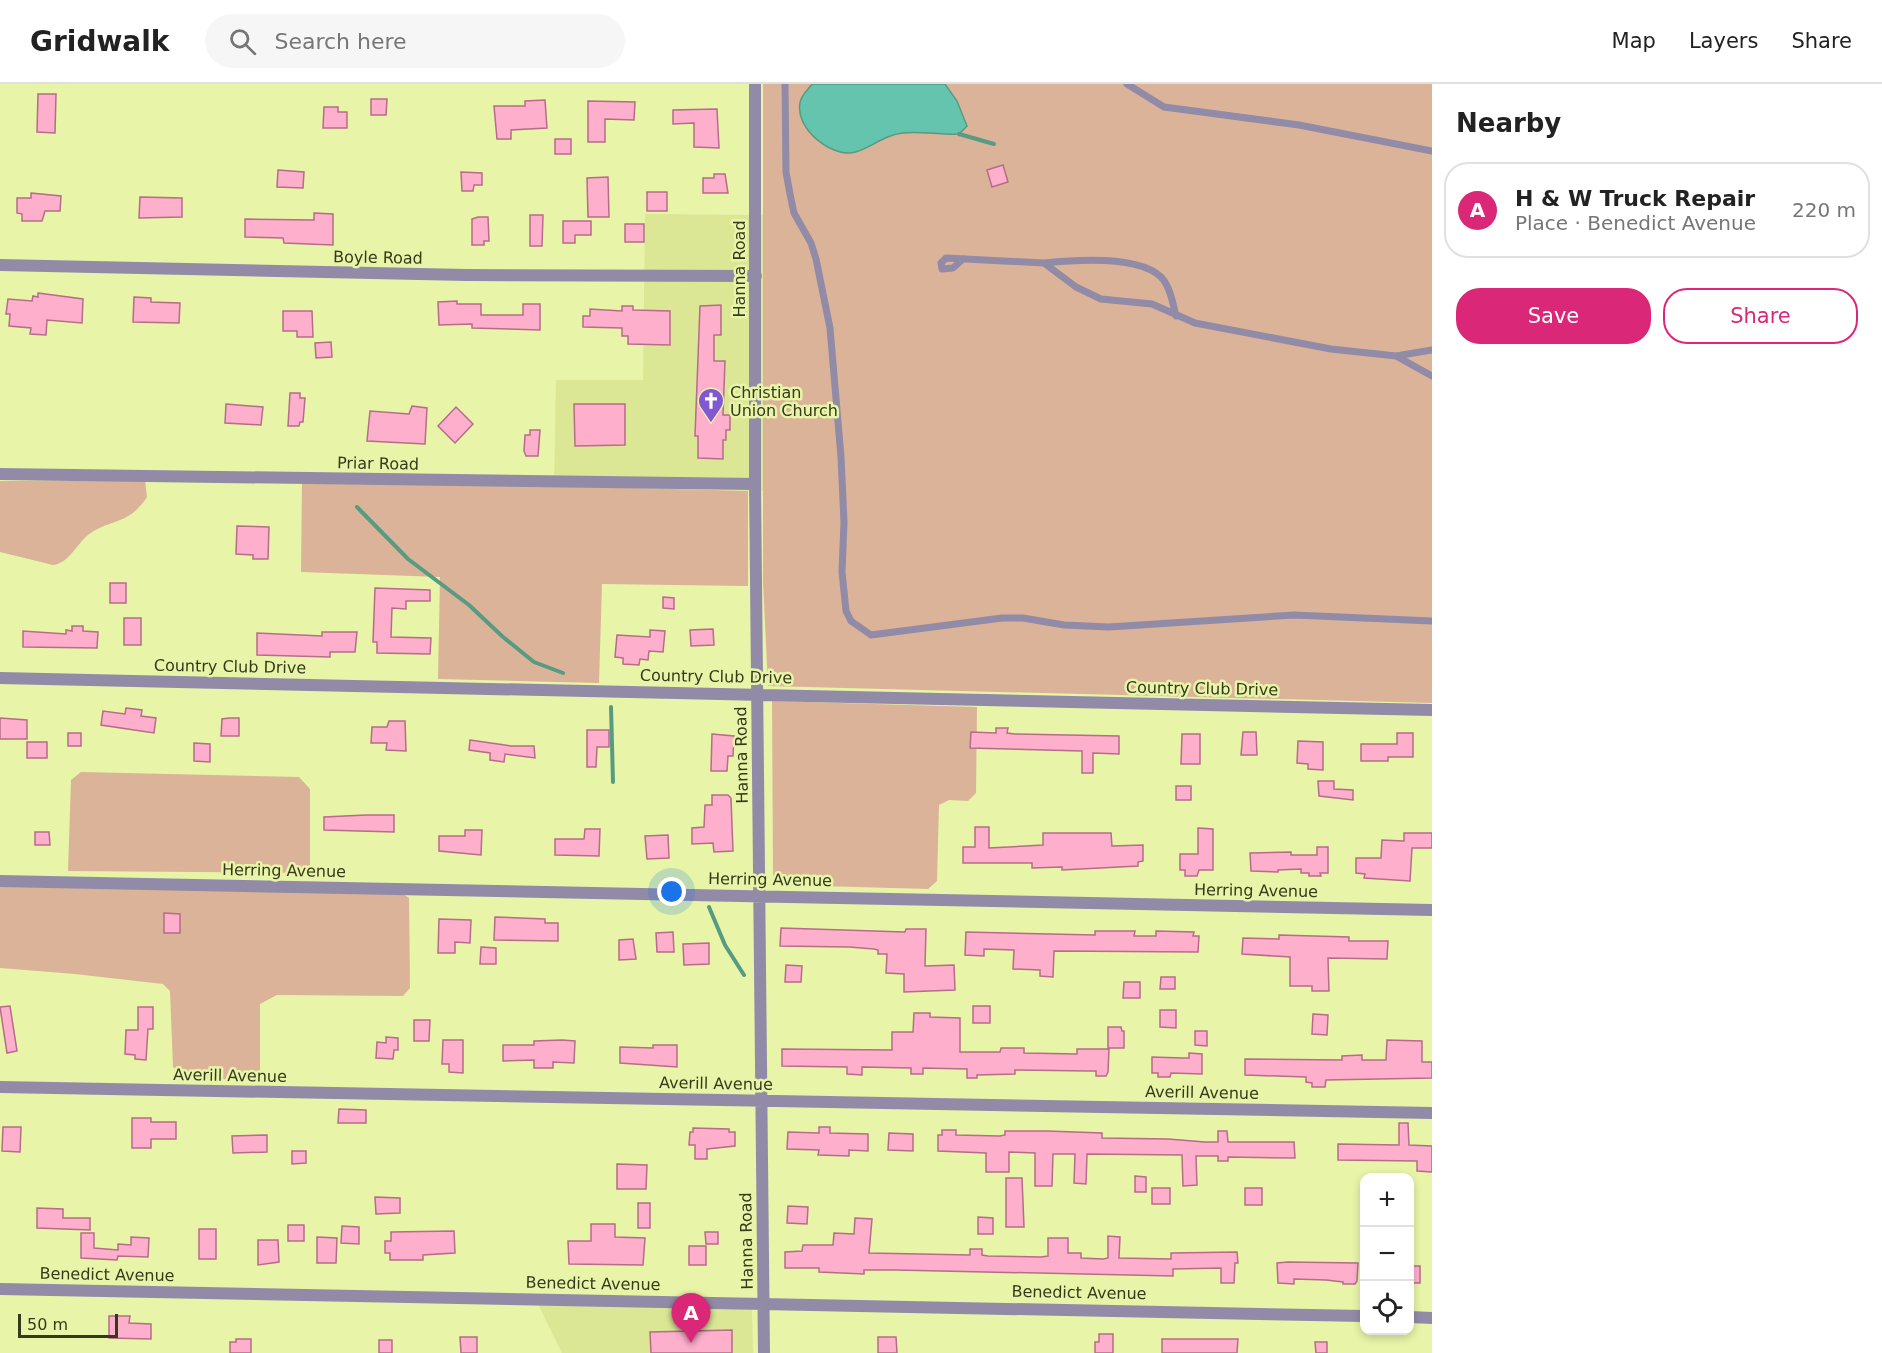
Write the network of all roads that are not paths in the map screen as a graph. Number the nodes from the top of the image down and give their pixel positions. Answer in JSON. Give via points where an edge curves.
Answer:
{"nodes":[{"id":1,"x":755,"y":84,"type":"edge"},
{"id":2,"x":785,"y":84,"type":"edge"},
{"id":3,"x":1127,"y":84,"type":"edge"},
{"id":4,"x":1432,"y":152,"type":"edge"},
{"id":5,"x":963,"y":259,"type":"dead end"},
{"id":6,"x":1044,"y":263,"type":"junction"},
{"id":7,"x":0,"y":265,"type":"edge"},
{"id":8,"x":756,"y":276,"type":"junction"},
{"id":9,"x":1176,"y":316,"type":"junction"},
{"id":10,"x":1432,"y":350,"type":"edge"},
{"id":11,"x":1396,"y":356,"type":"junction"},
{"id":12,"x":1432,"y":376,"type":"edge"},
{"id":13,"x":0,"y":474,"type":"edge"},
{"id":14,"x":755,"y":484,"type":"junction"},
{"id":15,"x":1432,"y":621,"type":"edge"},
{"id":16,"x":0,"y":678,"type":"edge"},
{"id":17,"x":757,"y":693,"type":"junction"},
{"id":18,"x":1432,"y":710,"type":"edge"},
{"id":19,"x":0,"y":881,"type":"edge"},
{"id":20,"x":759,"y":895,"type":"junction"},
{"id":21,"x":1432,"y":910,"type":"edge"},
{"id":22,"x":0,"y":1087,"type":"edge"},
{"id":23,"x":761,"y":1101,"type":"junction"},
{"id":24,"x":1432,"y":1113,"type":"edge"},
{"id":25,"x":0,"y":1289,"type":"edge"},
{"id":26,"x":763,"y":1302,"type":"junction"},
{"id":27,"x":1360,"y":1316,"type":"edge"},
{"id":28,"x":1414,"y":1317,"type":"edge"},
{"id":29,"x":1432,"y":1318,"type":"edge"},
{"id":30,"x":764,"y":1353,"type":"edge"}],
"edges":[{"from":1,"to":8,"type":"street","name":"Hanna Road"},
{"from":2,"to":15,"type":"lane","via":[[790,194],[794,213],[816,259],[830,328],[842,468],[842,572],[851,621],[871,634],[1002,618],[1109,627],[1294,615]]},
{"from":3,"to":4,"type":"lane","via":[[1164,107],[1299,125]]},
{"from":5,"to":6,"type":"lane"},
{"from":6,"to":9,"type":"lane","via":[[1101,299],[1152,304]]},
{"from":6,"to":9,"type":"lane","via":[[1088,258],[1147,269],[1162,277]]},
{"from":7,"to":8,"type":"street","name":"Boyle Road","via":[[466,275]]},
{"from":8,"to":14,"type":"street","name":"Hanna Road"},
{"from":9,"to":11,"type":"lane","via":[[1292,342]]},
{"from":10,"to":11,"type":"lane"},
{"from":11,"to":12,"type":"lane"},
{"from":13,"to":14,"type":"street","name":"Priar Road"},
{"from":14,"to":17,"type":"street","name":"Hanna Road"},
{"from":16,"to":17,"type":"street","name":"Country Club Drive"},
{"from":17,"to":18,"type":"street","name":"Country Club Drive"},
{"from":17,"to":20,"type":"street","name":"Hanna Road"},
{"from":19,"to":20,"type":"street","name":"Herring Avenue"},
{"from":20,"to":21,"type":"street","name":"Herring Avenue"},
{"from":20,"to":23,"type":"street","name":"Hanna Road"},
{"from":22,"to":23,"type":"street","name":"Averill Avenue"},
{"from":23,"to":24,"type":"street","name":"Averill Avenue"},
{"from":23,"to":26,"type":"street","name":"Hanna Road"},
{"from":25,"to":26,"type":"street","name":"Benedict Avenue"},
{"from":26,"to":27,"type":"street","name":"Benedict Avenue"},
{"from":26,"to":30,"type":"street","name":"Hanna Road"},
{"from":28,"to":29,"type":"street"}]}
